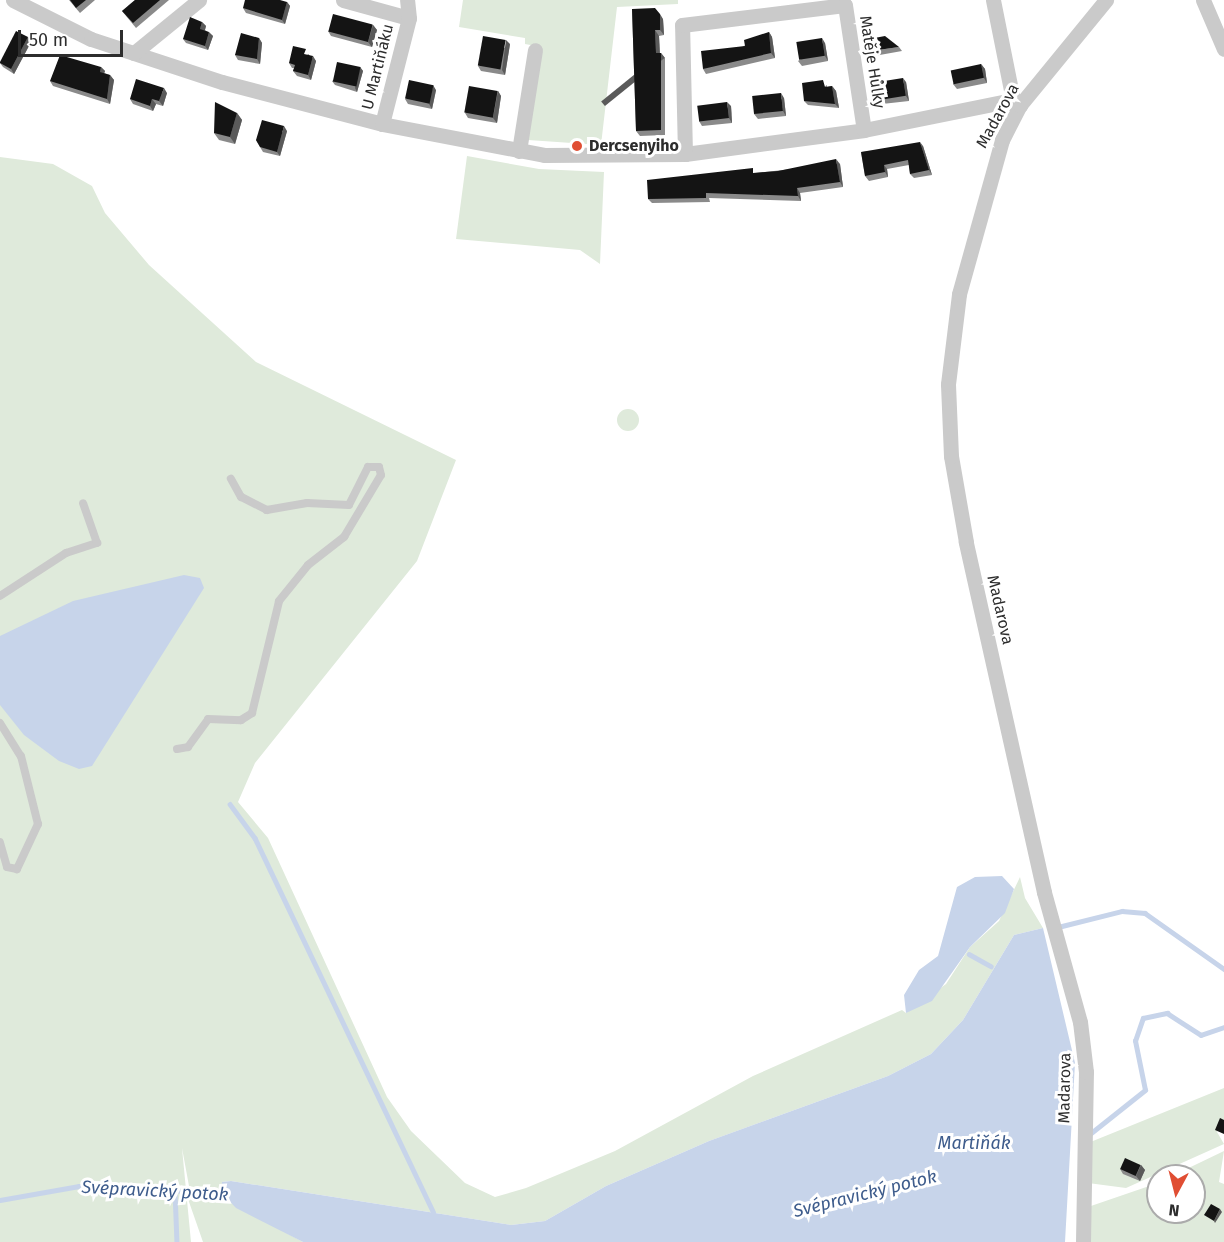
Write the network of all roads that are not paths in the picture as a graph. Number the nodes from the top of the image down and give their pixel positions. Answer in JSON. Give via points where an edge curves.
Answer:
{"nodes":[{"id":1,"x":13,"y":0,"type":"edge"},
{"id":2,"x":199,"y":0,"type":"edge"},
{"id":3,"x":343,"y":0,"type":"edge"},
{"id":4,"x":407,"y":0,"type":"edge"},
{"id":5,"x":993,"y":0,"type":"edge"},
{"id":6,"x":1106,"y":0,"type":"edge"},
{"id":7,"x":1203,"y":0,"type":"edge"},
{"id":8,"x":35,"y":5,"type":"edge"},
{"id":9,"x":409,"y":18,"type":"junction"},
{"id":10,"x":1224,"y":49,"type":"edge"},
{"id":11,"x":535,"y":50,"type":"dead end"},
{"id":12,"x":134,"y":53,"type":"junction"},
{"id":13,"x":1017,"y":103,"type":"junction"},
{"id":14,"x":382,"y":124,"type":"junction"},
{"id":15,"x":864,"y":130,"type":"junction"},
{"id":16,"x":519,"y":152,"type":"junction"},
{"id":17,"x":685,"y":154,"type":"junction"},
{"id":18,"x":231,"y":479,"type":"dead end"},
{"id":19,"x":83,"y":503,"type":"dead end"},
{"id":20,"x":0,"y":596,"type":"edge"},
{"id":21,"x":0,"y":723,"type":"edge"},
{"id":22,"x":177,"y":749,"type":"dead end"},
{"id":23,"x":0,"y":842,"type":"edge"},
{"id":24,"x":1083,"y":1242,"type":"edge"}],
"edges":[{"from":1,"to":8,"type":"street"},
{"from":2,"to":12,"type":"street"},
{"from":3,"to":9,"type":"street","name":"U Martiňáku"},
{"from":4,"to":9,"type":"street","name":"U Martiňáku"},
{"from":5,"to":13,"type":"street"},
{"from":6,"to":13,"type":"street","name":"Madarova"},
{"from":7,"to":10,"type":"street"},
{"from":8,"to":12,"type":"street"},
{"from":9,"to":14,"type":"street","name":"U Martiňáku"},
{"from":11,"to":16,"type":"street"},
{"from":12,"to":14,"type":"street"},
{"from":13,"to":15,"type":"street"},
{"from":13,"to":24,"type":"street","name":"Madarova","via":[[987,176],[961,285],[948,359],[948,424],[966,542],[1084,1048]]},
{"from":14,"to":16,"type":"street"},
{"from":15,"to":17,"type":"street"},
{"from":15,"to":17,"type":"street","name":"Matěje Hůlky","via":[[845,5],[682,25]]},
{"from":16,"to":17,"type":"street","via":[[587,158]]},
{"from":18,"to":22,"type":"lane","via":[[241,497],[267,510],[307,503],[349,505],[368,467],[379,467],[381,475],[344,537],[308,565],[279,601],[252,713],[241,720],[208,719],[188,747]]},
{"from":19,"to":20,"type":"lane","via":[[97,543],[66,553]]},
{"from":21,"to":23,"type":"lane","via":[[21,756],[38,824],[18,869],[7,867]]}]}
